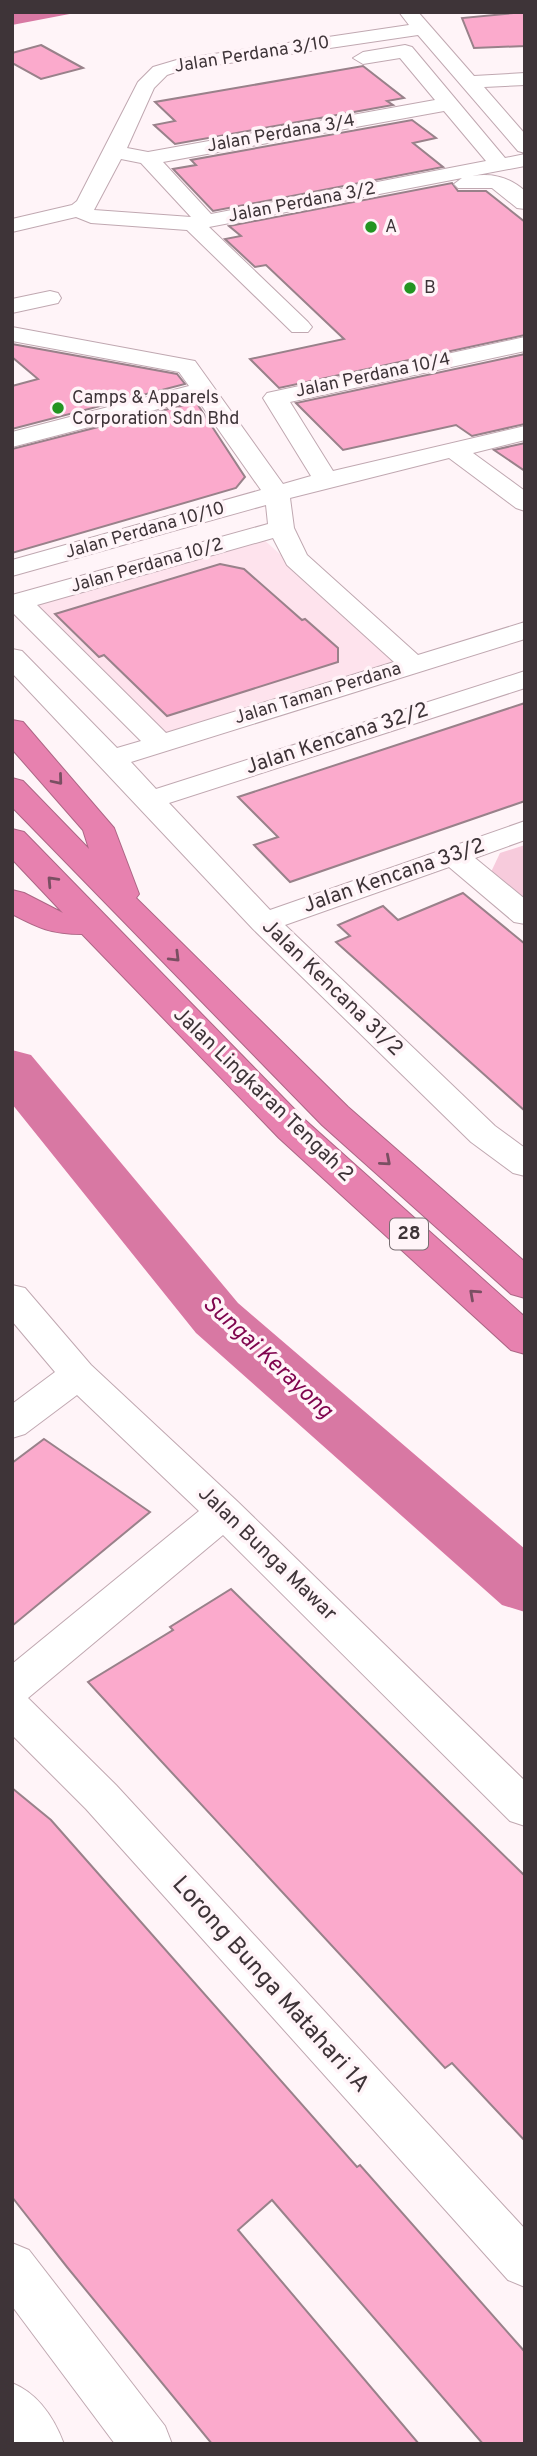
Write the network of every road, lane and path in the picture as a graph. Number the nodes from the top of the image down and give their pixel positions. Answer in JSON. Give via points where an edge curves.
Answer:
{"nodes":[{"id":1,"x":408,"y":12,"type":"edge"},
{"id":2,"x":422,"y":29,"type":"junction"},
{"id":3,"x":339,"y":62,"type":"dead end"},
{"id":4,"x":525,"y":79,"type":"edge"},
{"id":5,"x":467,"y":82,"type":"junction"},
{"id":6,"x":123,"y":85,"type":"dead end"},
{"id":7,"x":145,"y":86,"type":"junction"},
{"id":8,"x":448,"y":104,"type":"junction"},
{"id":9,"x":525,"y":147,"type":"edge"},
{"id":10,"x":115,"y":152,"type":"junction"},
{"id":11,"x":148,"y":158,"type":"junction"},
{"id":12,"x":525,"y":160,"type":"edge"},
{"id":13,"x":500,"y":165,"type":"junction"},
{"id":14,"x":525,"y":203,"type":"edge"},
{"id":15,"x":79,"y":210,"type":"junction"},
{"id":16,"x":12,"y":226,"type":"edge"},
{"id":17,"x":201,"y":227,"type":"junction"},
{"id":18,"x":50,"y":298,"type":"dead end"},
{"id":19,"x":12,"y":306,"type":"edge"},
{"id":20,"x":300,"y":327,"type":"dead end"},
{"id":21,"x":12,"y":334,"type":"edge"},
{"id":22,"x":525,"y":344,"type":"edge"},
{"id":23,"x":203,"y":390,"type":"junction"},
{"id":24,"x":525,"y":433,"type":"edge"},
{"id":25,"x":12,"y":440,"type":"edge"},
{"id":26,"x":453,"y":450,"type":"junction"},
{"id":27,"x":326,"y":480,"type":"junction"},
{"id":28,"x":277,"y":494,"type":"junction"},
{"id":29,"x":525,"y":503,"type":"edge"},
{"id":30,"x":281,"y":528,"type":"junction"},
{"id":31,"x":12,"y":568,"type":"edge"},
{"id":32,"x":15,"y":603,"type":"edge"},
{"id":33,"x":525,"y":630,"type":"edge"},
{"id":34,"x":12,"y":657,"type":"edge"},
{"id":35,"x":413,"y":665,"type":"junction"},
{"id":36,"x":525,"y":679,"type":"edge"},
{"id":37,"x":12,"y":729,"type":"edge"},
{"id":38,"x":160,"y":743,"type":"junction"},
{"id":39,"x":113,"y":759,"type":"junction"},
{"id":40,"x":12,"y":788,"type":"edge"},
{"id":41,"x":150,"y":800,"type":"junction"},
{"id":42,"x":525,"y":830,"type":"edge"},
{"id":43,"x":12,"y":839,"type":"edge"},
{"id":44,"x":453,"y":855,"type":"junction"},
{"id":45,"x":12,"y":900,"type":"edge"},
{"id":46,"x":127,"y":908,"type":"junction"},
{"id":47,"x":525,"y":915,"type":"edge"},
{"id":48,"x":264,"y":922,"type":"junction"},
{"id":49,"x":91,"y":923,"type":"junction"},
{"id":50,"x":525,"y":1165,"type":"edge"},
{"id":51,"x":525,"y":1284,"type":"edge"},
{"id":52,"x":12,"y":1297,"type":"edge"},
{"id":53,"x":525,"y":1340,"type":"edge"},
{"id":54,"x":78,"y":1374,"type":"junction"},
{"id":55,"x":12,"y":1424,"type":"edge"},
{"id":56,"x":224,"y":1512,"type":"junction"},
{"id":57,"x":12,"y":1688,"type":"edge"},
{"id":58,"x":12,"y":1708,"type":"edge"},
{"id":59,"x":525,"y":1808,"type":"edge"},
{"id":60,"x":525,"y":2264,"type":"edge"},
{"id":61,"x":12,"y":2266,"type":"edge"},
{"id":62,"x":12,"y":2408,"type":"edge"},
{"id":63,"x":38,"y":2444,"type":"edge"},
{"id":64,"x":147,"y":2444,"type":"edge"}],
"edges":[{"from":1,"to":2,"type":"street"},
{"from":2,"to":5,"type":"street"},
{"from":2,"to":7,"type":"street","name":"Jalan Perdana 3/10","via":[[180,65],[160,71]]},
{"from":3,"to":8,"type":"street","via":[[405,51]]},
{"from":4,"to":5,"type":"street"},
{"from":5,"to":9,"type":"street"},
{"from":6,"to":7,"type":"street"},
{"from":7,"to":10,"type":"street"},
{"from":8,"to":11,"type":"street","name":"Jalan Perdana 3/4"},
{"from":8,"to":13,"type":"street"},
{"from":10,"to":11,"type":"street","name":"Jalan Perdana 3/4"},
{"from":10,"to":15,"type":"street","via":[[91,199]]},
{"from":11,"to":17,"type":"street"},
{"from":12,"to":13,"type":"street","name":"Jalan Perdana 3/2"},
{"from":13,"to":17,"type":"street","name":"Jalan Perdana 3/2"},
{"from":14,"to":17,"type":"street","via":[[505,183],[486,180]]},
{"from":15,"to":16,"type":"street"},
{"from":15,"to":17,"type":"street","name":"Jalan Perdana 3/2","via":[[91,217]]},
{"from":17,"to":20,"type":"street"},
{"from":18,"to":19,"type":"street"},
{"from":21,"to":23,"type":"street","via":[[187,366]]},
{"from":22,"to":27,"type":"street","name":"Jalan Perdana 10/4","via":[[275,398]]},
{"from":23,"to":25,"type":"street"},
{"from":23,"to":28,"type":"street"},
{"from":24,"to":26,"type":"street"},
{"from":26,"to":27,"type":"street"},
{"from":26,"to":29,"type":"street"},
{"from":27,"to":28,"type":"street"},
{"from":28,"to":30,"type":"street"},
{"from":28,"to":31,"type":"street","name":"Jalan Perdana 10/10"},
{"from":30,"to":32,"type":"street","name":"Jalan Perdana 10/2"},
{"from":30,"to":35,"type":"street","via":[[296,559]]},
{"from":32,"to":38,"type":"street"},
{"from":33,"to":35,"type":"street","name":"Jalan Taman Perdana"},
{"from":34,"to":39,"type":"street"},
{"from":35,"to":38,"type":"street","name":"Jalan Taman Perdana"},
{"from":36,"to":41,"type":"street","name":"Jalan Kencana 32/2"},
{"from":37,"to":46,"type":"highway","one_way":true,"via":[[98,828]]},
{"from":38,"to":39,"type":"street","name":"Jalan Taman Perdana"},
{"from":39,"to":41,"type":"street"},
{"from":40,"to":46,"type":"highway","name":"Jalan Lingkaran Tengah 2","number":"28"},
{"from":41,"to":48,"type":"street","name":"Jalan Kencana 31/2"},
{"from":42,"to":44,"type":"street","name":"Jalan Kencana 33/2"},
{"from":49,"to":43,"type":"highway","name":"Jalan Lingkaran Tengah 2","number":"28","one_way":true},
{"from":44,"to":47,"type":"street"},
{"from":44,"to":48,"type":"street","name":"Jalan Kencana 33/2"},
{"from":45,"to":49,"type":"highway","via":[[58,924]]},
{"from":46,"to":51,"type":"highway","name":"Jalan Lingkaran Tengah 2","number":"28","one_way":true,"via":[[335,1116]]},
{"from":48,"to":50,"type":"street","name":"Jalan Kencana 31/2","via":[[483,1134]]},
{"from":53,"to":49,"type":"highway","name":"Jalan Lingkaran Tengah 2","number":"28","one_way":true,"via":[[292,1129]]},
{"from":52,"to":54,"type":"street","name":"Jalan Bunga Mawar"},
{"from":54,"to":55,"type":"street"},
{"from":54,"to":56,"type":"street","name":"Jalan Bunga Mawar"},
{"from":56,"to":57,"type":"street"},
{"from":56,"to":59,"type":"street","name":"Jalan Bunga Mawar"},
{"from":58,"to":60,"type":"street","name":"Lorong Bunga Matahari 1A","via":[[101,1797]]},
{"from":61,"to":64,"type":"street"},
{"from":62,"to":63,"type":"street"}]}
